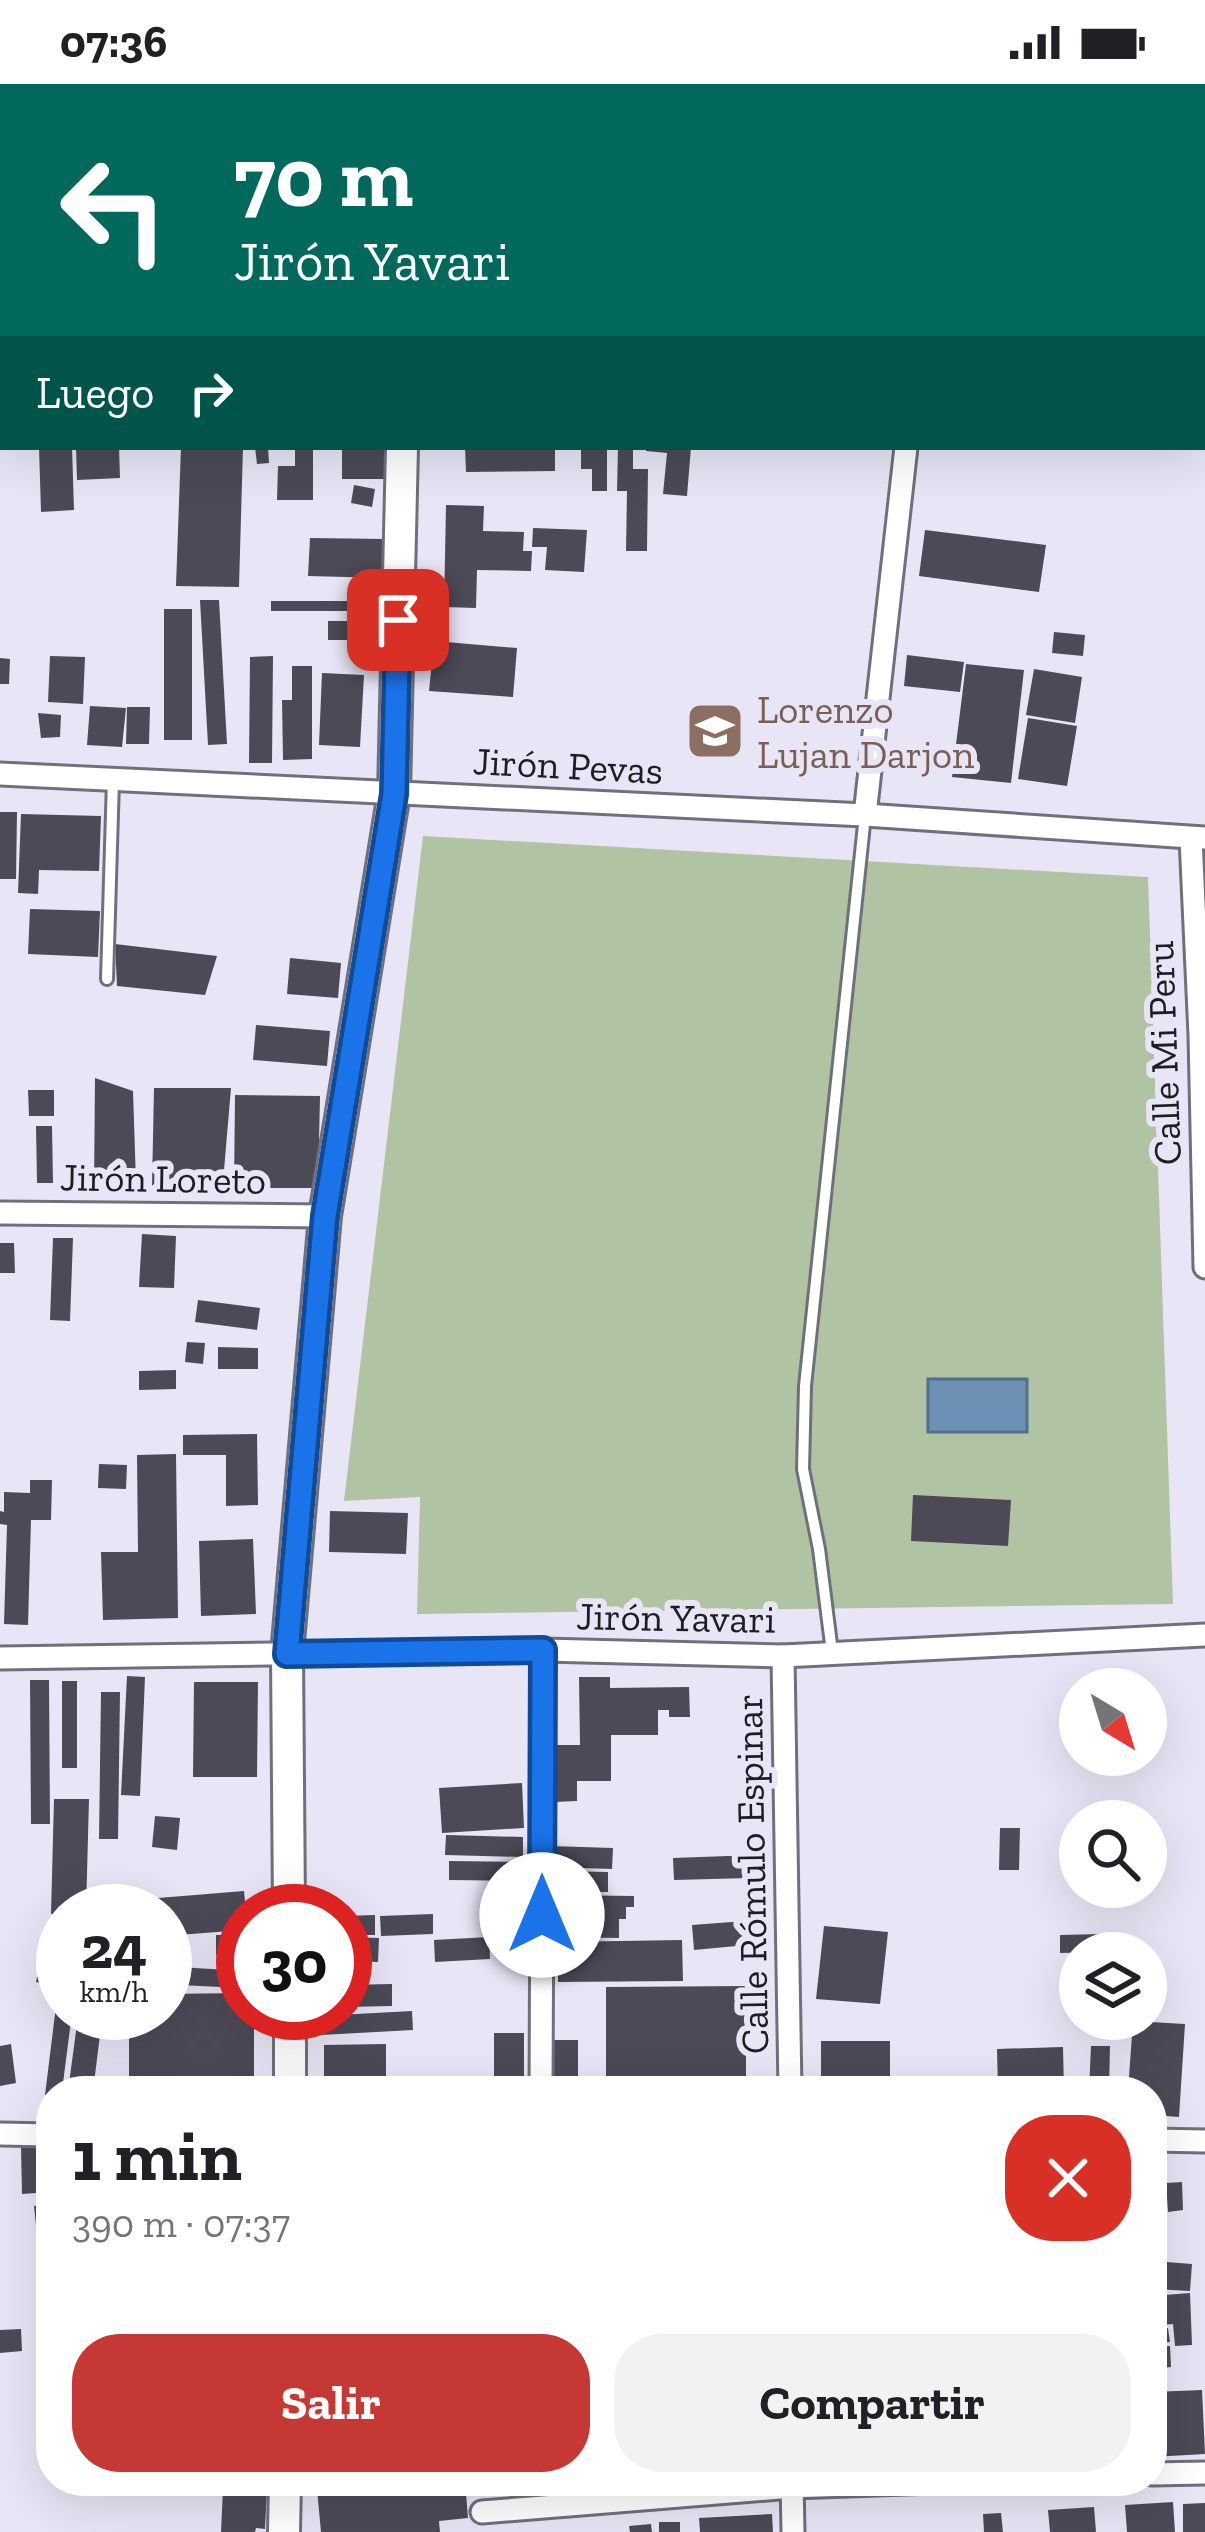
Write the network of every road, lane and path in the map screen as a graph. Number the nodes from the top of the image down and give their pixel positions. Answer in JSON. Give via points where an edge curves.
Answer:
{"nodes":[{"id":1,"x":402,"y":450,"type":"edge"},
{"id":2,"x":906,"y":450,"type":"edge"},
{"id":3,"x":0,"y":774,"type":"edge"},
{"id":4,"x":113,"y":780,"type":"junction"},
{"id":5,"x":394,"y":794,"type":"junction"},
{"id":6,"x":865,"y":815,"type":"junction"},
{"id":7,"x":1198,"y":838,"type":"edge"},
{"id":8,"x":107,"y":980,"type":"dead end"},
{"id":9,"x":1202,"y":1035,"type":"edge"},
{"id":10,"x":0,"y":1213,"type":"edge"},
{"id":11,"x":325,"y":1216,"type":"junction"},
{"id":12,"x":1205,"y":1267,"type":"edge"},
{"id":13,"x":1205,"y":1635,"type":"edge"},
{"id":14,"x":543,"y":1650,"type":"junction"},
{"id":15,"x":832,"y":1652,"type":"junction"},
{"id":16,"x":287,"y":1654,"type":"junction"},
{"id":17,"x":783,"y":1656,"type":"junction"},
{"id":18,"x":0,"y":1658,"type":"edge"},
{"id":19,"x":289,"y":1884,"type":"edge"},
{"id":20,"x":290,"y":2040,"type":"edge"},
{"id":21,"x":290,"y":2076,"type":"edge"},
{"id":22,"x":541,"y":2076,"type":"edge"},
{"id":23,"x":790,"y":2076,"type":"edge"},
{"id":24,"x":0,"y":2134,"type":"edge"},
{"id":25,"x":36,"y":2135,"type":"edge"},
{"id":26,"x":1167,"y":2140,"type":"edge"},
{"id":27,"x":1205,"y":2141,"type":"edge"},
{"id":28,"x":1205,"y":2473,"type":"edge"},
{"id":29,"x":1167,"y":2474,"type":"edge"},
{"id":30,"x":285,"y":2496,"type":"edge"},
{"id":31,"x":659,"y":2496,"type":"edge"},
{"id":32,"x":792,"y":2496,"type":"edge"},
{"id":33,"x":482,"y":2512,"type":"dead end"},
{"id":34,"x":284,"y":2532,"type":"edge"},
{"id":35,"x":794,"y":2532,"type":"edge"}],
"edges":[{"from":1,"to":5,"type":"street"},
{"from":2,"to":6,"type":"street"},
{"from":3,"to":4,"type":"street","name":"Jirón Pevas"},
{"from":4,"to":5,"type":"street","name":"Jirón Pevas"},
{"from":4,"to":8,"type":"lane"},
{"from":5,"to":6,"type":"street","name":"Jirón Pevas"},
{"from":5,"to":11,"type":"street"},
{"from":6,"to":7,"type":"street","name":"Jirón Pevas"},
{"from":6,"to":15,"type":"lane","via":[[805,1386],[803,1469]]},
{"from":7,"to":9,"type":"street","name":"Calle Mi Peru"},
{"from":9,"to":12,"type":"street","name":"Calle Mi Peru"},
{"from":10,"to":11,"type":"street","name":"Jirón Loreto"},
{"from":11,"to":16,"type":"street"},
{"from":13,"to":15,"type":"street","name":"Jirón Yavari"},
{"from":14,"to":16,"type":"street","name":"Jirón Yavari"},
{"from":14,"to":17,"type":"street","name":"Jirón Yavari"},
{"from":14,"to":22,"type":"street"},
{"from":15,"to":17,"type":"street","name":"Jirón Yavari"},
{"from":16,"to":18,"type":"street","name":"Jirón Yavari"},
{"from":16,"to":19,"type":"street"},
{"from":17,"to":23,"type":"street","name":"Calle Rómulo Espinar"},
{"from":20,"to":21,"type":"street"},
{"from":24,"to":25,"type":"street"},
{"from":26,"to":27,"type":"street"},
{"from":28,"to":29,"type":"street"},
{"from":30,"to":34,"type":"street"},
{"from":31,"to":33,"type":"street"},
{"from":32,"to":35,"type":"street"}]}
